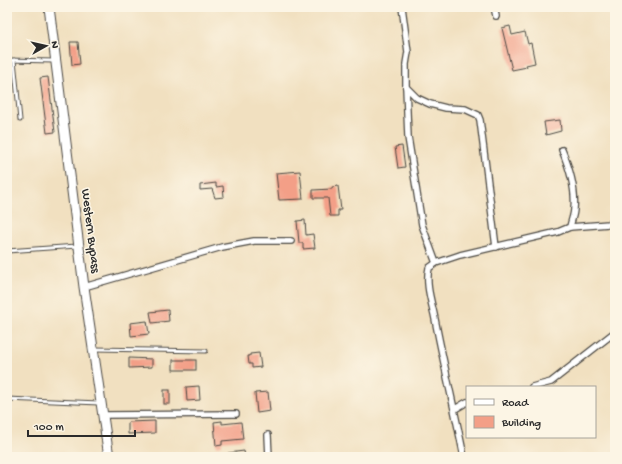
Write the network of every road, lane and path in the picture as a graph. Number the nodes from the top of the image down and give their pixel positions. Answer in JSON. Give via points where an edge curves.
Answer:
{"nodes":[{"id":1,"x":49,"y":7,"type":"edge"},
{"id":2,"x":402,"y":7,"type":"edge"},
{"id":3,"x":494,"y":7,"type":"edge"},
{"id":4,"x":496,"y":16,"type":"dead end"},
{"id":5,"x":7,"y":60,"type":"edge"},
{"id":6,"x":14,"y":60,"type":"junction"},
{"id":7,"x":56,"y":61,"type":"junction"},
{"id":8,"x":406,"y":87,"type":"junction"},
{"id":9,"x":20,"y":120,"type":"dead end"},
{"id":10,"x":562,"y":150,"type":"dead end"},
{"id":11,"x":615,"y":221,"type":"edge"},
{"id":12,"x":570,"y":227,"type":"junction"},
{"id":13,"x":291,"y":241,"type":"dead end"},
{"id":14,"x":79,"y":246,"type":"junction"},
{"id":15,"x":496,"y":247,"type":"junction"},
{"id":16,"x":7,"y":251,"type":"edge"},
{"id":17,"x":436,"y":263,"type":"junction"},
{"id":18,"x":84,"y":287,"type":"junction"},
{"id":19,"x":615,"y":332,"type":"edge"},
{"id":20,"x":93,"y":349,"type":"junction"},
{"id":21,"x":206,"y":351,"type":"dead end"},
{"id":22,"x":536,"y":386,"type":"edge"},
{"id":23,"x":7,"y":399,"type":"edge"},
{"id":24,"x":466,"y":402,"type":"edge"},
{"id":25,"x":101,"y":403,"type":"junction"},
{"id":26,"x":455,"y":410,"type":"junction"},
{"id":27,"x":236,"y":414,"type":"dead end"},
{"id":28,"x":103,"y":415,"type":"junction"},
{"id":29,"x":268,"y":435,"type":"dead end"},
{"id":30,"x":109,"y":457,"type":"edge"},
{"id":31,"x":269,"y":457,"type":"edge"},
{"id":32,"x":464,"y":457,"type":"edge"}],
"edges":[{"from":1,"to":7,"type":"main road","name":"Western Bypass"},
{"from":2,"to":8,"type":"street","via":[[408,52]]},
{"from":3,"to":4,"type":"street"},
{"from":5,"to":6,"type":"lane"},
{"from":6,"to":7,"type":"lane"},
{"from":6,"to":9,"type":"lane"},
{"from":7,"to":14,"type":"main road","name":"Western Bypass"},
{"from":8,"to":15,"type":"street","via":[[417,98],[430,104],[465,109],[478,115]]},
{"from":8,"to":17,"type":"street","via":[[408,136],[422,225]]},
{"from":10,"to":12,"type":"street","via":[[569,165],[574,200]]},
{"from":11,"to":12,"type":"street","via":[[609,224]]},
{"from":12,"to":15,"type":"street"},
{"from":13,"to":18,"type":"street","via":[[254,241],[222,247]]},
{"from":14,"to":16,"type":"lane"},
{"from":14,"to":18,"type":"main road","name":"Western Bypass"},
{"from":15,"to":17,"type":"street"},
{"from":17,"to":26,"type":"street","via":[[429,268],[428,283]]},
{"from":18,"to":20,"type":"main road","name":"Western Bypass"},
{"from":19,"to":22,"type":"street","via":[[551,382]]},
{"from":20,"to":21,"type":"lane"},
{"from":20,"to":25,"type":"main road","name":"Western Bypass"},
{"from":23,"to":25,"type":"lane"},
{"from":24,"to":26,"type":"street"},
{"from":25,"to":28,"type":"main road","name":"Western Bypass"},
{"from":26,"to":32,"type":"street"},
{"from":27,"to":28,"type":"street"},
{"from":28,"to":30,"type":"main road","name":"Western Bypass"},
{"from":29,"to":31,"type":"street"}]}
